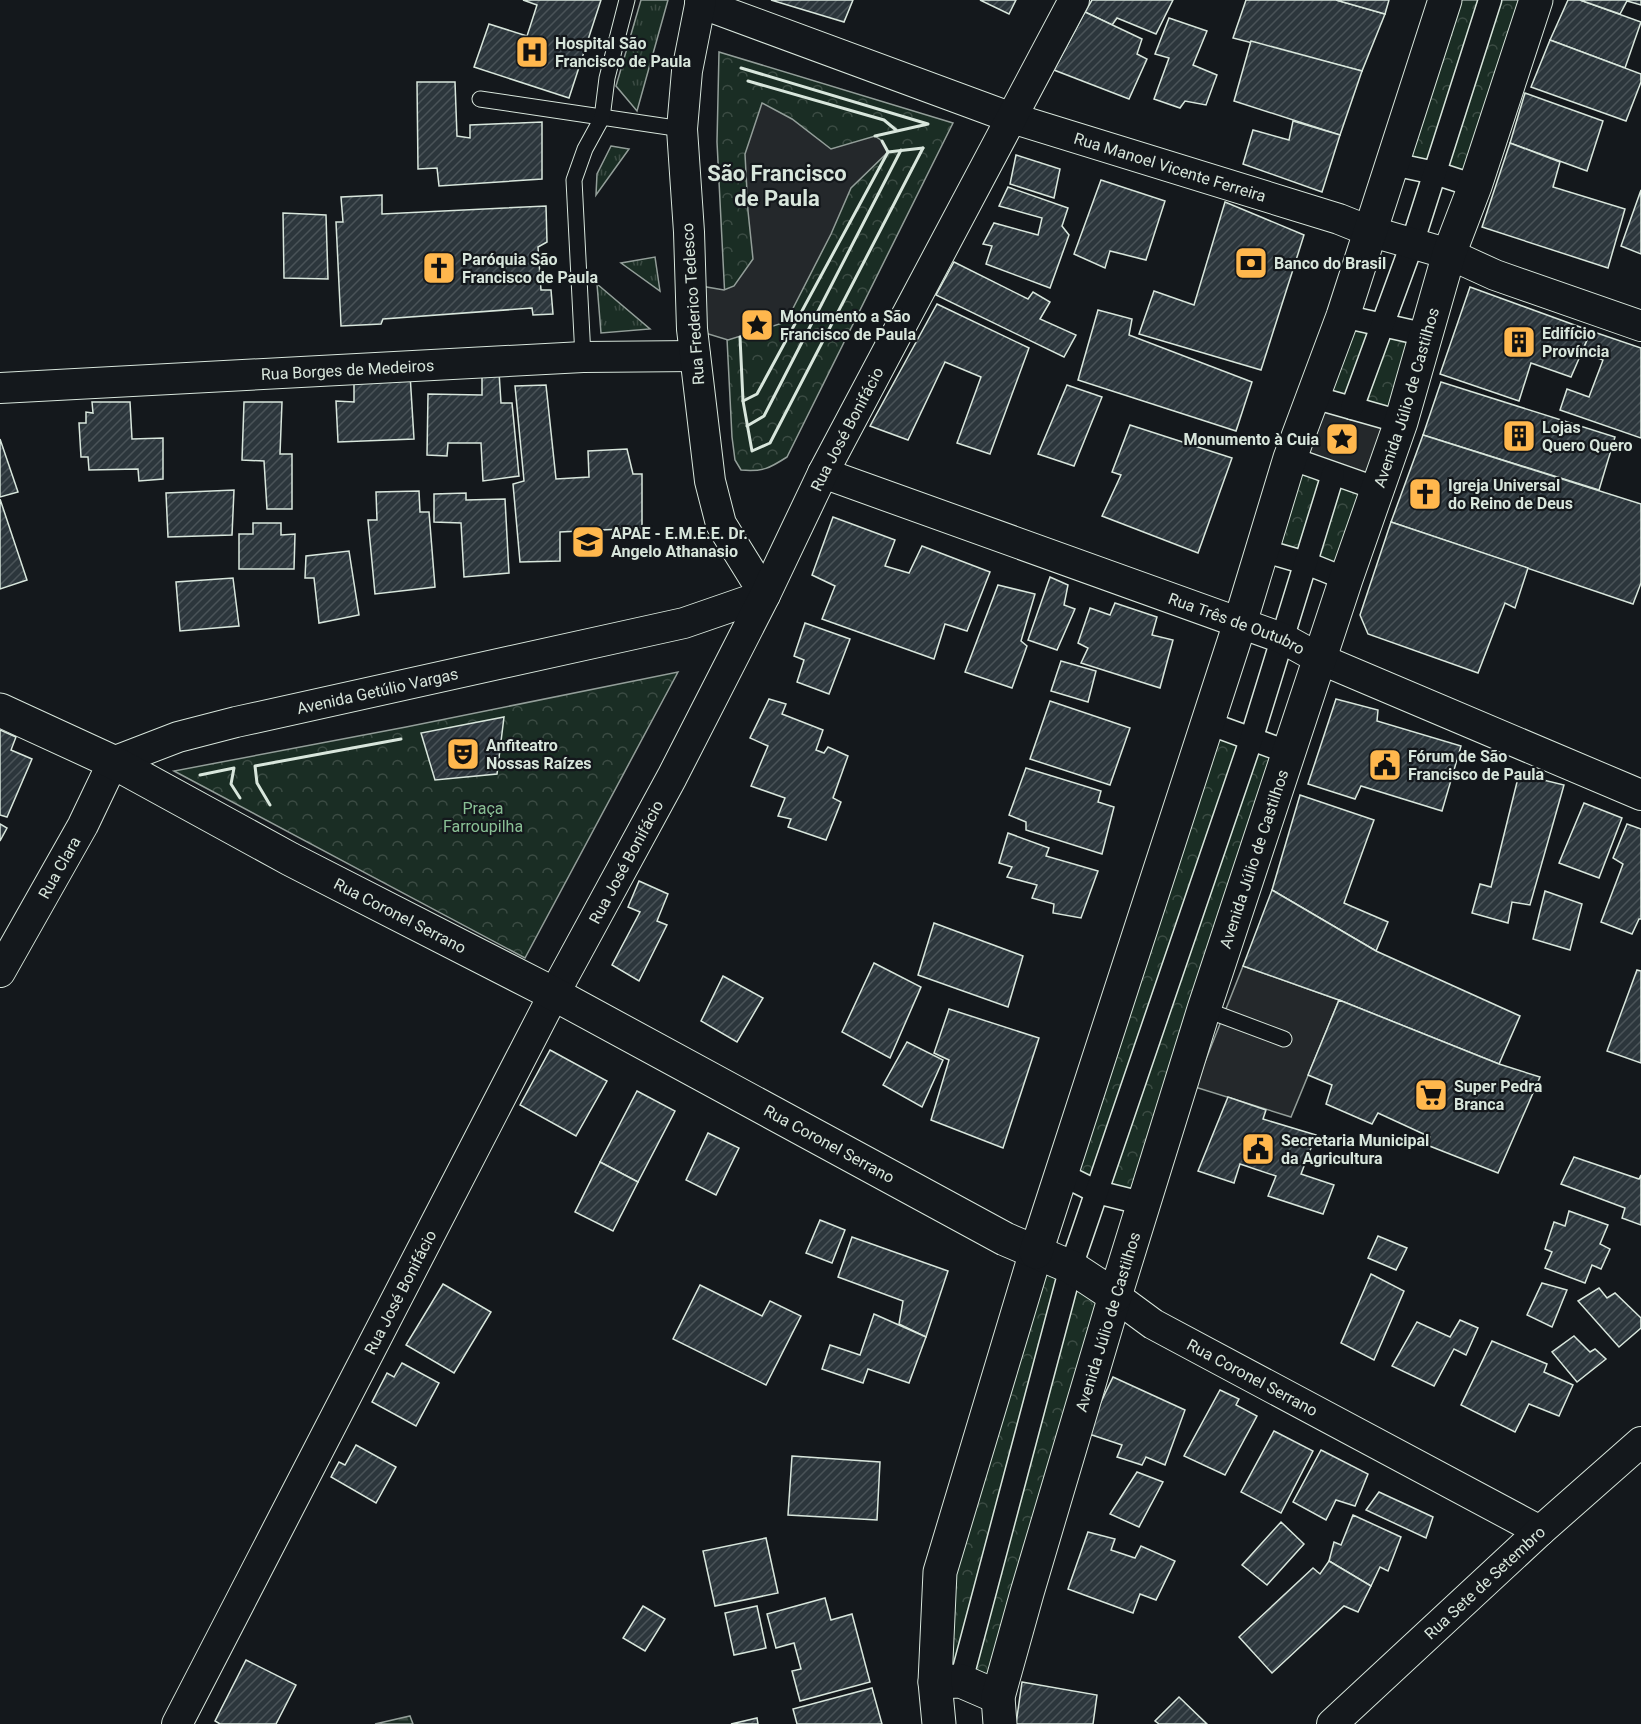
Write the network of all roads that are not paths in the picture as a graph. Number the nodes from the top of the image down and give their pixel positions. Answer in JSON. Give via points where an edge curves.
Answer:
{"nodes":[{"id":1,"x":627,"y":0,"type":"edge"},
{"id":2,"x":1074,"y":0,"type":"edge"},
{"id":3,"x":1445,"y":0,"type":"edge"},
{"id":4,"x":1490,"y":0,"type":"edge"},
{"id":5,"x":1536,"y":0,"type":"edge"},
{"id":6,"x":701,"y":2,"type":"edge"},
{"id":7,"x":480,"y":99,"type":"dead end"},
{"id":8,"x":602,"y":118,"type":"junction"},
{"id":9,"x":1012,"y":118,"type":"junction"},
{"id":10,"x":682,"y":129,"type":"junction"},
{"id":11,"x":1393,"y":164,"type":"junction"},
{"id":12,"x":1435,"y":172,"type":"junction"},
{"id":13,"x":1474,"y":186,"type":"junction"},
{"id":14,"x":1369,"y":231,"type":"junction"},
{"id":15,"x":1412,"y":244,"type":"junction"},
{"id":16,"x":1449,"y":254,"type":"junction"},
{"id":17,"x":1343,"y":316,"type":"junction"},
{"id":18,"x":1381,"y":324,"type":"junction"},
{"id":19,"x":1641,"y":326,"type":"edge"},
{"id":20,"x":1427,"y":336,"type":"junction"},
{"id":21,"x":695,"y":356,"type":"junction"},
{"id":22,"x":583,"y":357,"type":"junction"},
{"id":23,"x":0,"y":388,"type":"edge"},
{"id":24,"x":1313,"y":398,"type":"junction"},
{"id":25,"x":1352,"y":408,"type":"junction"},
{"id":26,"x":1401,"y":422,"type":"junction"},
{"id":27,"x":1290,"y":458,"type":"junction"},
{"id":28,"x":823,"y":473,"type":"junction"},
{"id":29,"x":1333,"y":474,"type":"junction"},
{"id":30,"x":1378,"y":489,"type":"junction"},
{"id":31,"x":1261,"y":550,"type":"junction"},
{"id":32,"x":1306,"y":563,"type":"junction"},
{"id":33,"x":1346,"y":579,"type":"junction"},
{"id":34,"x":765,"y":595,"type":"junction"},
{"id":35,"x":1240,"y":623,"type":"junction"},
{"id":36,"x":1282,"y":638,"type":"junction"},
{"id":37,"x":1320,"y":659,"type":"junction"},
{"id":38,"x":0,"y":710,"type":"edge"},
{"id":39,"x":1208,"y":723,"type":"junction"},
{"id":40,"x":1251,"y":740,"type":"junction"},
{"id":41,"x":1290,"y":753,"type":"junction"},
{"id":42,"x":113,"y":762,"type":"junction"},
{"id":43,"x":1641,"y":795,"type":"edge"},
{"id":44,"x":0,"y":972,"type":"edge"},
{"id":45,"x":554,"y":994,"type":"junction"},
{"id":46,"x":1204,"y":1009,"type":"junction"},
{"id":47,"x":1284,"y":1039,"type":"dead end"},
{"id":48,"x":1060,"y":1174,"type":"junction"},
{"id":49,"x":1097,"y":1192,"type":"junction"},
{"id":50,"x":1145,"y":1204,"type":"junction"},
{"id":51,"x":1036,"y":1252,"type":"junction"},
{"id":52,"x":1071,"y":1267,"type":"junction"},
{"id":53,"x":1115,"y":1296,"type":"junction"},
{"id":54,"x":1641,"y":1442,"type":"edge"},
{"id":55,"x":1540,"y":1531,"type":"junction"},
{"id":56,"x":948,"y":1682,"type":"junction"},
{"id":57,"x":999,"y":1711,"type":"edge"},
{"id":58,"x":177,"y":1724,"type":"edge"},
{"id":59,"x":939,"y":1724,"type":"edge"},
{"id":60,"x":1332,"y":1724,"type":"edge"}],
"edges":[{"from":1,"to":8,"type":"lane","via":[[607,78]]},
{"from":2,"to":9,"type":"street","name":"Rua José Bonifácio"},
{"from":3,"to":11,"type":"main road"},
{"from":4,"to":12,"type":"street"},
{"from":5,"to":13,"type":"main road","name":"Avenida Júlio de Castilhos"},
{"from":6,"to":9,"type":"street","name":"Rua Manoel Vicente Ferreira"},
{"from":6,"to":10,"type":"street","name":"Rua Frederico Tedesco","via":[[687,71]]},
{"from":7,"to":8,"type":"lane"},
{"from":8,"to":10,"type":"lane"},
{"from":8,"to":22,"type":"lane","via":[[574,180]]},
{"from":9,"to":14,"type":"street","name":"Rua Manoel Vicente Ferreira"},
{"from":9,"to":28,"type":"street","name":"Rua José Bonifácio"},
{"from":10,"to":21,"type":"street","name":"Rua Frederico Tedesco"},
{"from":11,"to":12,"type":"street"},
{"from":11,"to":14,"type":"main road"},
{"from":12,"to":13,"type":"street"},
{"from":12,"to":15,"type":"street"},
{"from":13,"to":16,"type":"main road","name":"Avenida Júlio de Castilhos"},
{"from":14,"to":15,"type":"street","name":"Rua Manoel Vicente Ferreira"},
{"from":14,"to":17,"type":"main road"},
{"from":15,"to":16,"type":"street","name":"Rua Manoel Vicente Ferreira"},
{"from":15,"to":18,"type":"street"},
{"from":16,"to":19,"type":"street","name":"Rua Manoel Vicente Ferreira","via":[[1495,275]]},
{"from":16,"to":20,"type":"main road","name":"Avenida Júlio de Castilhos"},
{"from":17,"to":18,"type":"street"},
{"from":17,"to":24,"type":"main road"},
{"from":18,"to":20,"type":"street"},
{"from":18,"to":25,"type":"street"},
{"from":20,"to":26,"type":"main road","name":"Avenida Júlio de Castilhos"},
{"from":21,"to":22,"type":"street","name":"Rua Borges de Medeiros"},
{"from":21,"to":34,"type":"street","name":"Rua Frederico Tedesco","via":[[710,481],[721,524]]},
{"from":22,"to":23,"type":"street","name":"Rua Borges de Medeiros"},
{"from":24,"to":25,"type":"street"},
{"from":24,"to":27,"type":"main road"},
{"from":25,"to":26,"type":"street"},
{"from":26,"to":30,"type":"main road","name":"Avenida Júlio de Castilhos"},
{"from":27,"to":29,"type":"street"},
{"from":27,"to":31,"type":"main road"},
{"from":28,"to":34,"type":"street","name":"Rua José Bonifácio"},
{"from":28,"to":35,"type":"street","name":"Rua Três de Outubro"},
{"from":29,"to":30,"type":"street"},
{"from":29,"to":32,"type":"street"},
{"from":30,"to":33,"type":"main road","name":"Avenida Júlio de Castilhos"},
{"from":31,"to":32,"type":"street"},
{"from":31,"to":35,"type":"main road"},
{"from":32,"to":33,"type":"street"},
{"from":32,"to":36,"type":"street"},
{"from":33,"to":37,"type":"main road","name":"Avenida Júlio de Castilhos"},
{"from":34,"to":42,"type":"street","name":"Avenida Getúlio Vargas","via":[[684,623],[236,722],[178,737]]},
{"from":34,"to":45,"type":"street","name":"Rua José Bonifácio"},
{"from":35,"to":36,"type":"street","name":"Rua Três de Outubro"},
{"from":35,"to":39,"type":"main road"},
{"from":36,"to":37,"type":"street","name":"Rua Três de Outubro"},
{"from":36,"to":40,"type":"street"},
{"from":37,"to":41,"type":"main road","name":"Avenida Júlio de Castilhos"},
{"from":37,"to":43,"type":"street","name":"Rua Três de Outubro"},
{"from":38,"to":42,"type":"main road"},
{"from":39,"to":40,"type":"street"},
{"from":39,"to":48,"type":"main road"},
{"from":40,"to":41,"type":"street"},
{"from":40,"to":49,"type":"street"},
{"from":41,"to":46,"type":"main road","name":"Avenida Júlio de Castilhos"},
{"from":42,"to":44,"type":"street","name":"Rua Clara","via":[[83,825]]},
{"from":42,"to":45,"type":"main road","name":"Rua Coronel Serrano","via":[[290,859]]},
{"from":45,"to":51,"type":"main road","name":"Rua Coronel Serrano","via":[[1005,1239]]},
{"from":45,"to":58,"type":"street","name":"Rua José Bonifácio"},
{"from":46,"to":47,"type":"lane"},
{"from":46,"to":50,"type":"main road","name":"Avenida Júlio de Castilhos"},
{"from":48,"to":49,"type":"street"},
{"from":48,"to":51,"type":"main road"},
{"from":49,"to":50,"type":"street"},
{"from":49,"to":52,"type":"street"},
{"from":50,"to":53,"type":"main road","name":"Avenida Júlio de Castilhos"},
{"from":51,"to":52,"type":"main road","name":"Rua Coronel Serrano"},
{"from":51,"to":56,"type":"main road","via":[[940,1572]]},
{"from":52,"to":53,"type":"main road","name":"Rua Coronel Serrano"},
{"from":52,"to":56,"type":"street"},
{"from":53,"to":55,"type":"street","name":"Rua Coronel Serrano","via":[[1153,1324]]},
{"from":53,"to":57,"type":"main road","name":"Avenida Júlio de Castilhos","via":[[1026,1593]]},
{"from":54,"to":55,"type":"street","name":"Rua Sete de Setembro"},
{"from":55,"to":60,"type":"street","name":"Rua Sete de Setembro"},
{"from":56,"to":57,"type":"main road"},
{"from":56,"to":59,"type":"main road"}]}
